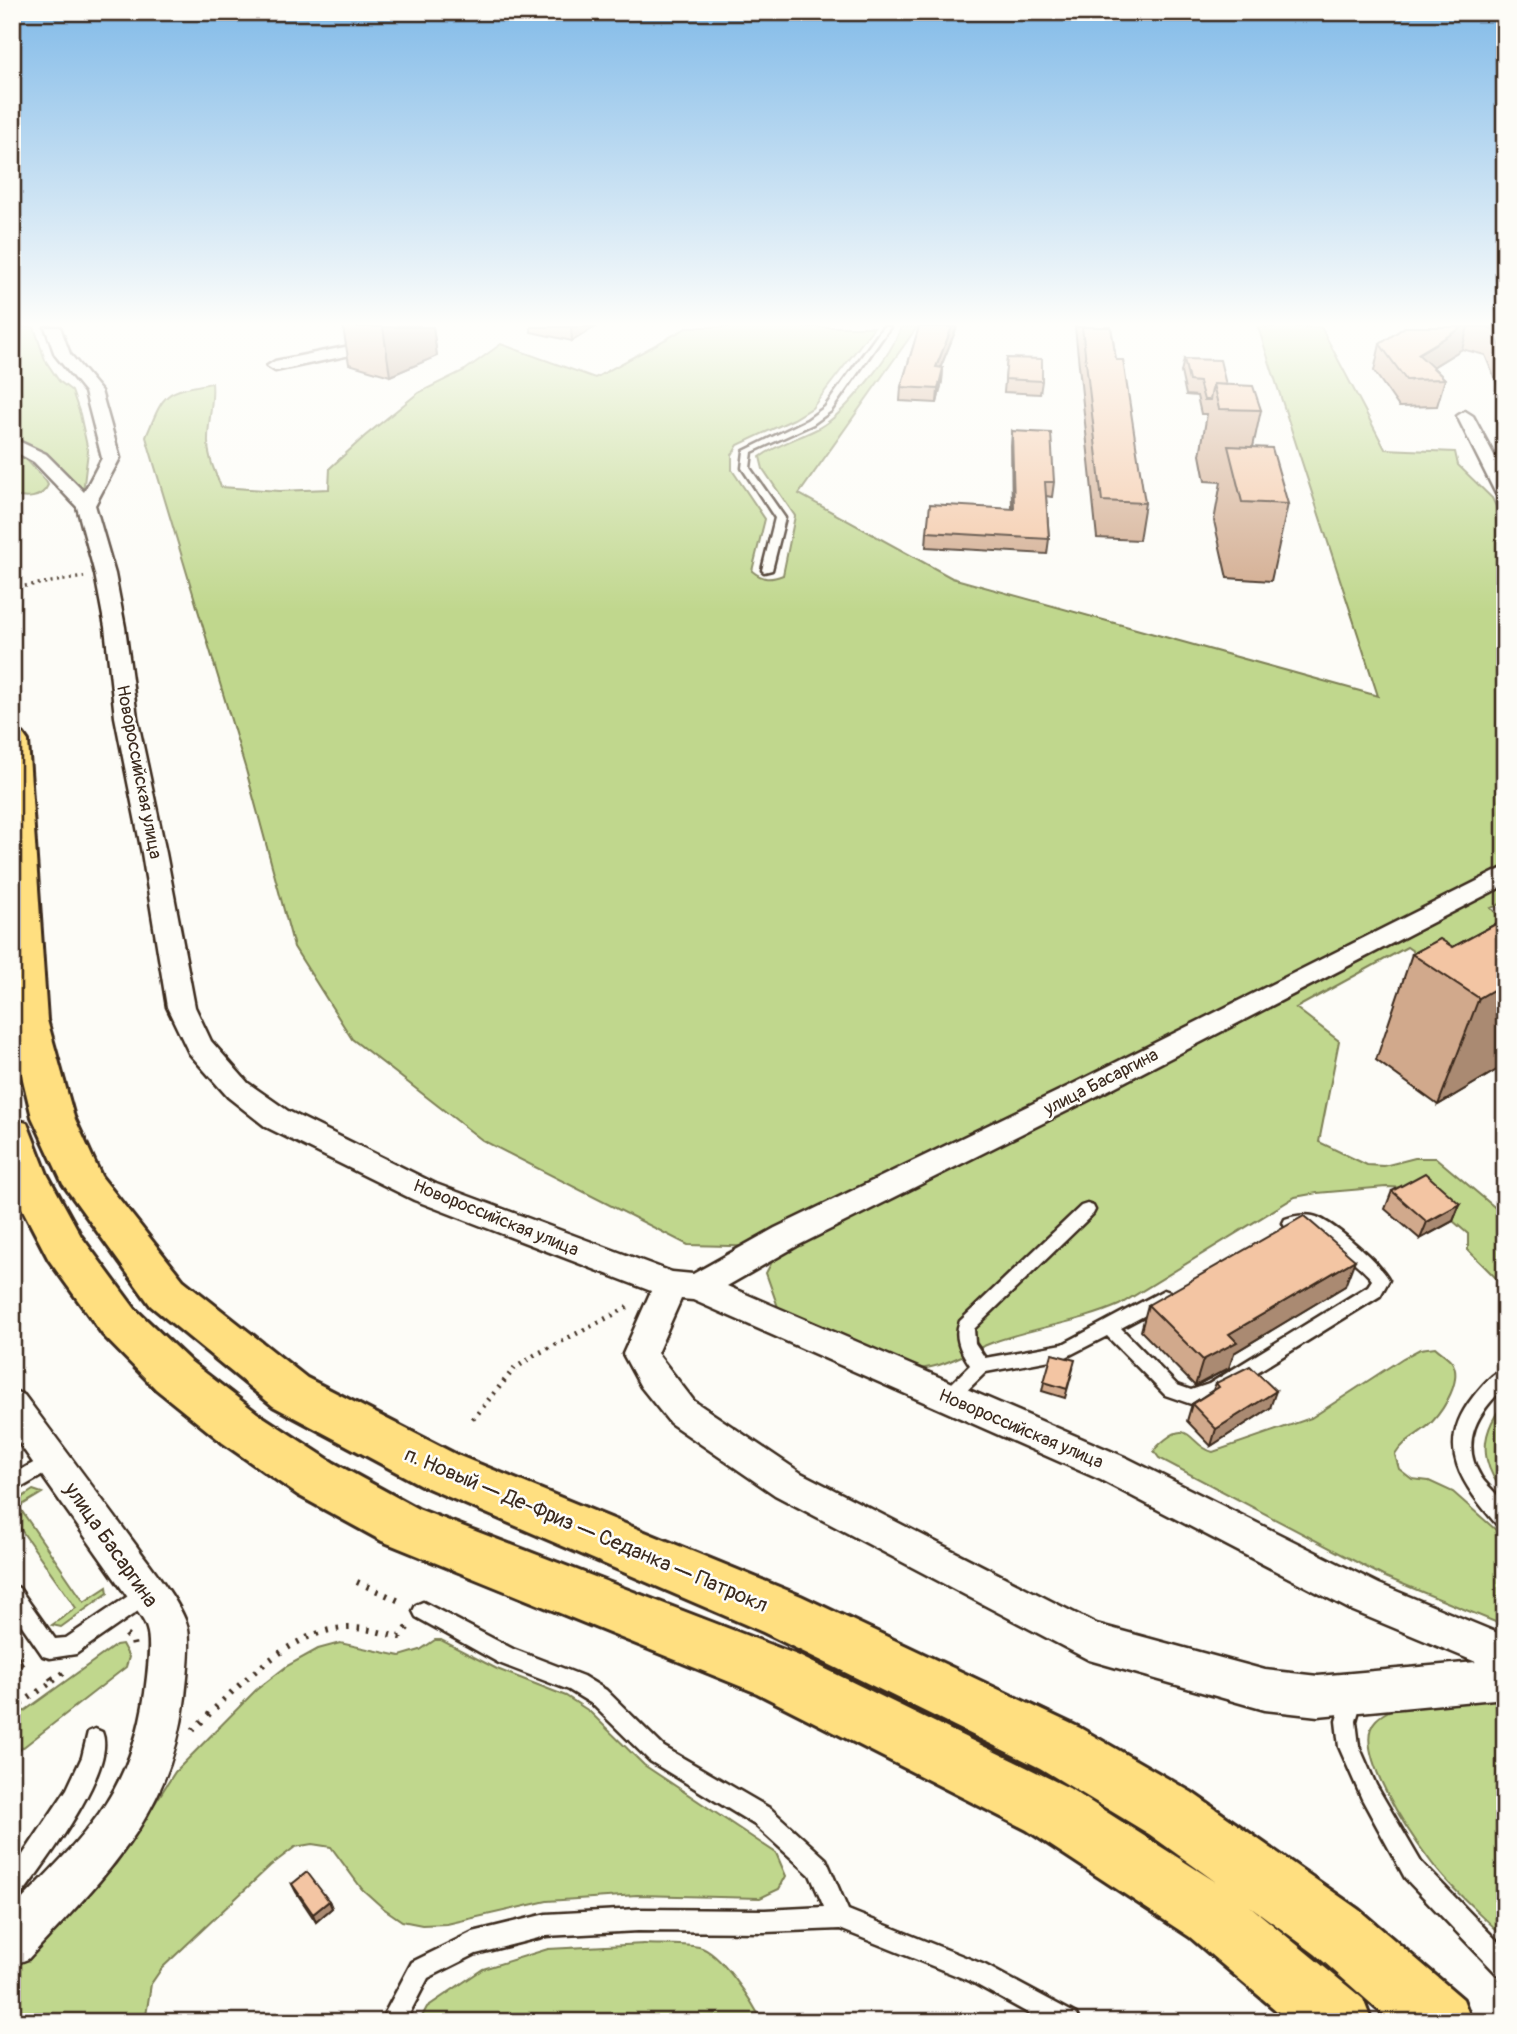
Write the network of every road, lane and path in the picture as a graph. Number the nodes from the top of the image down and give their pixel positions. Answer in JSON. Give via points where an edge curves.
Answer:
{"nodes":[{"id":1,"x":101,"y":422,"type":"edge"},
{"id":2,"x":810,"y":422,"type":"edge"},
{"id":3,"x":1468,"y":422,"type":"edge"},
{"id":4,"x":12,"y":443,"type":"edge"},
{"id":5,"x":1505,"y":494,"type":"edge"},
{"id":6,"x":86,"y":505,"type":"junction"},
{"id":7,"x":767,"y":570,"type":"dead end"},
{"id":8,"x":79,"y":578,"type":"dead end"},
{"id":9,"x":12,"y":588,"type":"edge"},
{"id":10,"x":12,"y":741,"type":"edge"},
{"id":11,"x":1505,"y":875,"type":"edge"},
{"id":12,"x":12,"y":1135,"type":"edge"},
{"id":13,"x":1087,"y":1210,"type":"dead end"},
{"id":14,"x":1281,"y":1229,"type":"edge"},
{"id":15,"x":683,"y":1286,"type":"junction"},
{"id":16,"x":1178,"y":1289,"type":"edge"},
{"id":17,"x":1110,"y":1328,"type":"junction"},
{"id":18,"x":981,"y":1366,"type":"junction"},
{"id":19,"x":1505,"y":1376,"type":"edge"},
{"id":20,"x":948,"y":1398,"type":"junction"},
{"id":21,"x":14,"y":1413,"type":"edge"},
{"id":22,"x":473,"y":1419,"type":"dead end"},
{"id":23,"x":51,"y":1461,"type":"junction"},
{"id":24,"x":12,"y":1485,"type":"edge"},
{"id":25,"x":1505,"y":1520,"type":"edge"},
{"id":26,"x":357,"y":1583,"type":"dead end"},
{"id":27,"x":148,"y":1593,"type":"junction"},
{"id":28,"x":12,"y":1594,"type":"edge"},
{"id":29,"x":423,"y":1611,"type":"junction"},
{"id":30,"x":1505,"y":1655,"type":"edge"},
{"id":31,"x":44,"y":1668,"type":"dead end"},
{"id":32,"x":1505,"y":1679,"type":"edge"},
{"id":33,"x":1353,"y":1694,"type":"junction"},
{"id":34,"x":12,"y":1710,"type":"edge"},
{"id":35,"x":191,"y":1733,"type":"dead end"},
{"id":36,"x":95,"y":1739,"type":"dead end"},
{"id":37,"x":19,"y":1908,"type":"edge"},
{"id":38,"x":841,"y":1918,"type":"junction"},
{"id":39,"x":1505,"y":1966,"type":"edge"},
{"id":40,"x":392,"y":2022,"type":"edge"},
{"id":41,"x":1068,"y":2022,"type":"edge"},
{"id":42,"x":1340,"y":2022,"type":"edge"},
{"id":43,"x":1440,"y":2022,"type":"edge"}],
"edges":[{"from":1,"to":6,"type":"street","via":[[111,457]]},
{"from":2,"to":7,"type":"lane","via":[[748,451],[746,468],[780,518]]},
{"from":3,"to":5,"type":"street"},
{"from":4,"to":6,"type":"street","via":[[40,458]]},
{"from":6,"to":15,"type":"street","name":"Новороссийская улица","via":[[105,573],[125,717],[181,1007],[198,1046],[238,1090],[277,1119],[425,1192]]},
{"from":8,"to":9,"type":"path"},
{"from":10,"to":43,"type":"highway","name":"п. Новый — Де-Фриз — Седанка — Патрокл","via":[[28,1020],[52,1117],[84,1184],[167,1293],[290,1392],[439,1470],[782,1614],[1060,1748],[1170,1813],[1337,1932]]},
{"from":11,"to":15,"type":"street","name":"улица Басаргина","via":[[1081,1092]]},
{"from":12,"to":42,"type":"highway","via":[[26,1174],[65,1248],[120,1322],[173,1375],[316,1479],[400,1525],[778,1674],[1048,1809],[1212,1915]]},
{"from":13,"to":18,"type":"lane","via":[[966,1326],[969,1351]]},
{"from":14,"to":17,"type":"lane","via":[[1311,1221],[1377,1272],[1381,1280],[1374,1291],[1214,1390],[1191,1397],[1171,1390]]},
{"from":15,"to":20,"type":"street","name":"Новороссийская улица"},
{"from":15,"to":22,"type":"path","via":[[535,1355],[513,1369]]},
{"from":15,"to":33,"type":"street","via":[[640,1354],[682,1412],[788,1484],[1089,1641],[1265,1690],[1318,1696]]},
{"from":16,"to":17,"type":"lane"},
{"from":17,"to":18,"type":"lane","via":[[1066,1350]]},
{"from":18,"to":20,"type":"lane"},
{"from":19,"to":25,"type":"lane","via":[[1480,1396],[1463,1428],[1461,1456],[1475,1487]]},
{"from":20,"to":30,"type":"street","name":"Новороссийская улица","via":[[1115,1469],[1366,1598]]},
{"from":21,"to":23,"type":"street","name":"улица Басаргина"},
{"from":23,"to":24,"type":"lane"},
{"from":23,"to":27,"type":"street","name":"улица Басаргина"},
{"from":26,"to":29,"type":"path"},
{"from":27,"to":28,"type":"lane","via":[[69,1647],[50,1649]]},
{"from":27,"to":37,"type":"street","name":"улица Басаргина","via":[[167,1628],[167,1675],[160,1731],[146,1774],[99,1851]]},
{"from":29,"to":35,"type":"path","via":[[399,1637],[343,1627],[314,1634],[248,1678]]},
{"from":29,"to":38,"type":"lane","via":[[506,1656],[576,1683],[599,1697],[657,1754],[763,1817],[818,1867]]},
{"from":31,"to":34,"type":"path","via":[[53,1681]]},
{"from":32,"to":33,"type":"street"},
{"from":33,"to":39,"type":"lane","via":[[1346,1721],[1349,1746],[1413,1870]]},
{"from":36,"to":37,"type":"lane","via":[[95,1752]]},
{"from":38,"to":40,"type":"lane","via":[[546,1925],[473,1943],[420,1970]]},
{"from":38,"to":41,"type":"lane","via":[[977,1973]]}]}
